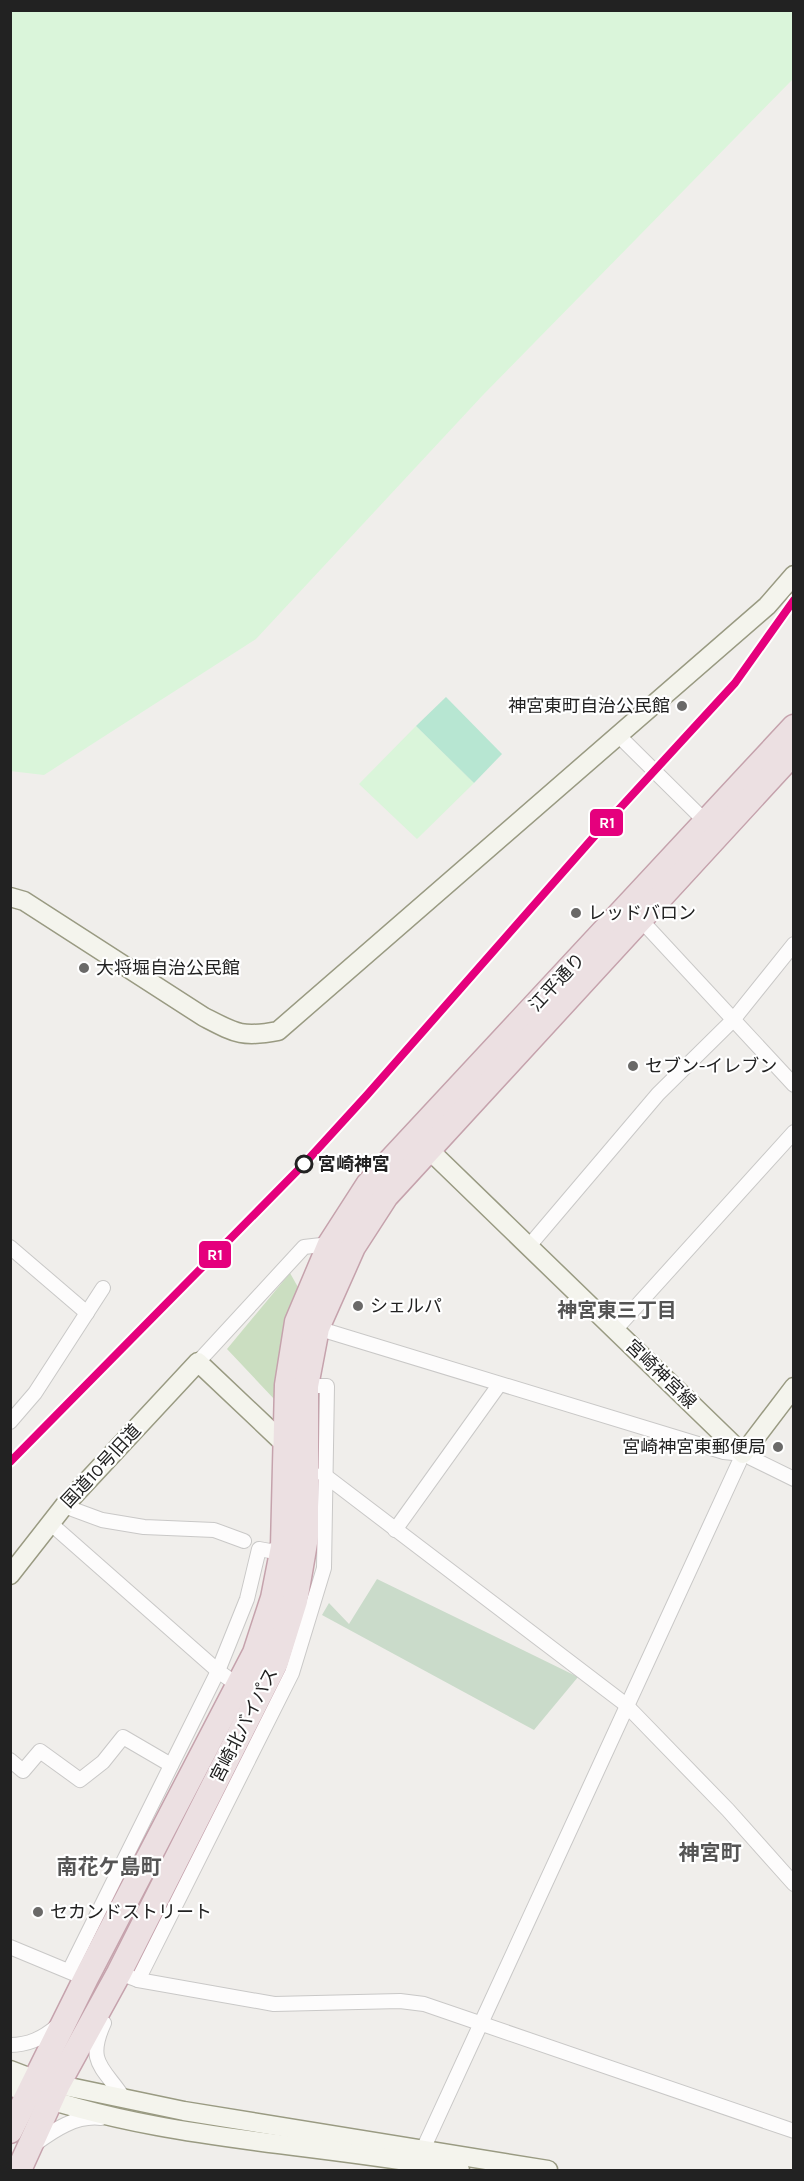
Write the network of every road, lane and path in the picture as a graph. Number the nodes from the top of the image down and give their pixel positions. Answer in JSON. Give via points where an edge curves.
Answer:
{"nodes":[{"id":1,"x":794,"y":575,"type":"edge"},
{"id":2,"x":794,"y":727,"type":"edge"},
{"id":3,"x":618,"y":735,"type":"junction"},
{"id":4,"x":794,"y":752,"type":"edge"},
{"id":5,"x":712,"y":828,"type":"junction"},
{"id":6,"x":10,"y":897,"type":"edge"},
{"id":7,"x":640,"y":919,"type":"junction"},
{"id":8,"x":794,"y":944,"type":"edge"},
{"id":9,"x":734,"y":1020,"type":"junction"},
{"id":10,"x":794,"y":1085,"type":"edge"},
{"id":11,"x":794,"y":1132,"type":"edge"},
{"id":12,"x":422,"y":1143,"type":"junction"},
{"id":13,"x":342,"y":1245,"type":"junction"},
{"id":14,"x":529,"y":1246,"type":"junction"},
{"id":15,"x":10,"y":1247,"type":"edge"},
{"id":16,"x":103,"y":1288,"type":"dead end"},
{"id":17,"x":87,"y":1313,"type":"junction"},
{"id":18,"x":317,"y":1328,"type":"junction"},
{"id":19,"x":615,"y":1330,"type":"junction"},
{"id":20,"x":198,"y":1362,"type":"junction"},
{"id":21,"x":498,"y":1385,"type":"junction"},
{"id":22,"x":306,"y":1386,"type":"junction"},
{"id":23,"x":794,"y":1387,"type":"edge"},
{"id":24,"x":10,"y":1422,"type":"edge"},
{"id":25,"x":284,"y":1445,"type":"junction"},
{"id":26,"x":743,"y":1454,"type":"junction"},
{"id":27,"x":304,"y":1460,"type":"junction"},
{"id":28,"x":327,"y":1477,"type":"junction"},
{"id":29,"x":794,"y":1479,"type":"edge"},
{"id":30,"x":64,"y":1506,"type":"junction"},
{"id":31,"x":50,"y":1523,"type":"junction"},
{"id":32,"x":395,"y":1530,"type":"junction"},
{"id":33,"x":244,"y":1541,"type":"dead end"},
{"id":34,"x":283,"y":1547,"type":"junction"},
{"id":35,"x":10,"y":1575,"type":"edge"},
{"id":36,"x":218,"y":1671,"type":"junction"},
{"id":37,"x":239,"y":1686,"type":"junction"},
{"id":38,"x":625,"y":1704,"type":"junction"},
{"id":39,"x":10,"y":1760,"type":"edge"},
{"id":40,"x":171,"y":1765,"type":"junction"},
{"id":41,"x":794,"y":1884,"type":"edge"},
{"id":42,"x":10,"y":1947,"type":"edge"},
{"id":43,"x":77,"y":1975,"type":"junction"},
{"id":44,"x":128,"y":1977,"type":"junction"},
{"id":45,"x":65,"y":2019,"type":"junction"},
{"id":46,"x":481,"y":2022,"type":"junction"},
{"id":47,"x":10,"y":2045,"type":"edge"},
{"id":48,"x":10,"y":2070,"type":"edge"},
{"id":49,"x":37,"y":2089,"type":"edge"},
{"id":50,"x":125,"y":2100,"type":"junction"},
{"id":51,"x":139,"y":2123,"type":"junction"},
{"id":52,"x":10,"y":2131,"type":"edge"},
{"id":53,"x":794,"y":2131,"type":"edge"},
{"id":54,"x":32,"y":2147,"type":"junction"},
{"id":55,"x":417,"y":2160,"type":"edge"},
{"id":56,"x":19,"y":2170,"type":"edge"},
{"id":57,"x":460,"y":2170,"type":"edge"},
{"id":58,"x":548,"y":2170,"type":"edge"}],
"edges":[{"from":1,"to":3,"type":"street","via":[[767,606]]},
{"from":2,"to":5,"type":"highway","name":"江平通り"},
{"from":3,"to":5,"type":"street"},
{"from":3,"to":6,"type":"street","via":[[278,1031],[249,1036],[235,1033],[24,900]]},
{"from":4,"to":5,"type":"highway","name":"江平通り"},
{"from":5,"to":7,"type":"highway","name":"江平通り"},
{"from":5,"to":12,"type":"highway","name":"江平通り"},
{"from":7,"to":9,"type":"street"},
{"from":7,"to":12,"type":"highway","name":"江平通り"},
{"from":8,"to":9,"type":"street"},
{"from":9,"to":10,"type":"street"},
{"from":9,"to":14,"type":"street","via":[[658,1094]]},
{"from":11,"to":19,"type":"street"},
{"from":12,"to":13,"type":"highway","name":"江平通り","via":[[368,1185]]},
{"from":12,"to":14,"type":"street","name":"宮崎神宮線"},
{"from":13,"to":18,"type":"highway","name":"宮崎北バイパス"},
{"from":13,"to":20,"type":"street","via":[[304,1247]]},
{"from":13,"to":25,"type":"highway","name":"宮崎北バイパス","via":[[297,1322],[287,1384]]},
{"from":14,"to":19,"type":"street","name":"宮崎神宮線"},
{"from":15,"to":17,"type":"street"},
{"from":16,"to":17,"type":"street"},
{"from":17,"to":24,"type":"street","via":[[35,1393]]},
{"from":18,"to":21,"type":"street"},
{"from":18,"to":22,"type":"highway","name":"宮崎北バイパス"},
{"from":19,"to":26,"type":"street","name":"宮崎神宮線"},
{"from":20,"to":25,"type":"street"},
{"from":20,"to":30,"type":"street","name":"国道10号旧道"},
{"from":21,"to":26,"type":"street","via":[[723,1452]]},
{"from":21,"to":32,"type":"street"},
{"from":22,"to":27,"type":"highway","name":"宮崎北バイパス"},
{"from":22,"to":28,"type":"street","via":[[327,1386]]},
{"from":23,"to":26,"type":"street"},
{"from":25,"to":27,"type":"street"},
{"from":25,"to":34,"type":"highway","name":"宮崎北バイパス"},
{"from":26,"to":29,"type":"street"},
{"from":26,"to":38,"type":"street"},
{"from":27,"to":28,"type":"street"},
{"from":27,"to":44,"type":"highway","name":"宮崎北バイパス","via":[[306,1538],[295,1601],[276,1662]]},
{"from":28,"to":32,"type":"street"},
{"from":28,"to":44,"type":"street","via":[[324,1568],[292,1673]]},
{"from":30,"to":31,"type":"street","name":"国道10号旧道"},
{"from":30,"to":33,"type":"street","via":[[102,1520],[144,1527],[214,1530]]},
{"from":31,"to":35,"type":"street","name":"国道10号旧道"},
{"from":31,"to":36,"type":"street"},
{"from":32,"to":38,"type":"street"},
{"from":34,"to":36,"type":"street","via":[[259,1549],[247,1599]]},
{"from":34,"to":37,"type":"highway","name":"宮崎北バイパス","via":[[273,1598],[255,1653]]},
{"from":36,"to":37,"type":"street"},
{"from":36,"to":40,"type":"street"},
{"from":37,"to":43,"type":"highway","name":"宮崎北バイパス"},
{"from":38,"to":41,"type":"street"},
{"from":38,"to":46,"type":"street"},
{"from":39,"to":40,"type":"street","via":[[23,1771],[40,1750],[80,1780],[103,1762],[123,1737]]},
{"from":40,"to":43,"type":"street"},
{"from":42,"to":43,"type":"street"},
{"from":43,"to":45,"type":"highway","name":"宮崎北バイパス"},
{"from":44,"to":46,"type":"street","via":[[274,2004],[424,2004]]},
{"from":44,"to":49,"type":"highway","name":"宮崎北バイパス"},
{"from":44,"to":50,"type":"street","via":[[96,2038],[94,2052],[101,2069]]},
{"from":45,"to":47,"type":"street","via":[[45,2036],[23,2045]]},
{"from":45,"to":49,"type":"highway","name":"宮崎北バイパス"},
{"from":46,"to":53,"type":"street"},
{"from":46,"to":55,"type":"street"},
{"from":48,"to":49,"type":"street"},
{"from":49,"to":50,"type":"street"},
{"from":49,"to":51,"type":"street"},
{"from":49,"to":52,"type":"highway","name":"宮崎北バイパス"},
{"from":49,"to":54,"type":"highway","name":"宮崎北バイパス"},
{"from":50,"to":55,"type":"street"},
{"from":51,"to":54,"type":"street","via":[[93,2117],[62,2125]]},
{"from":51,"to":55,"type":"street"},
{"from":54,"to":56,"type":"highway","name":"宮崎北バイパス"},
{"from":55,"to":57,"type":"street"},
{"from":55,"to":58,"type":"street"}]}
